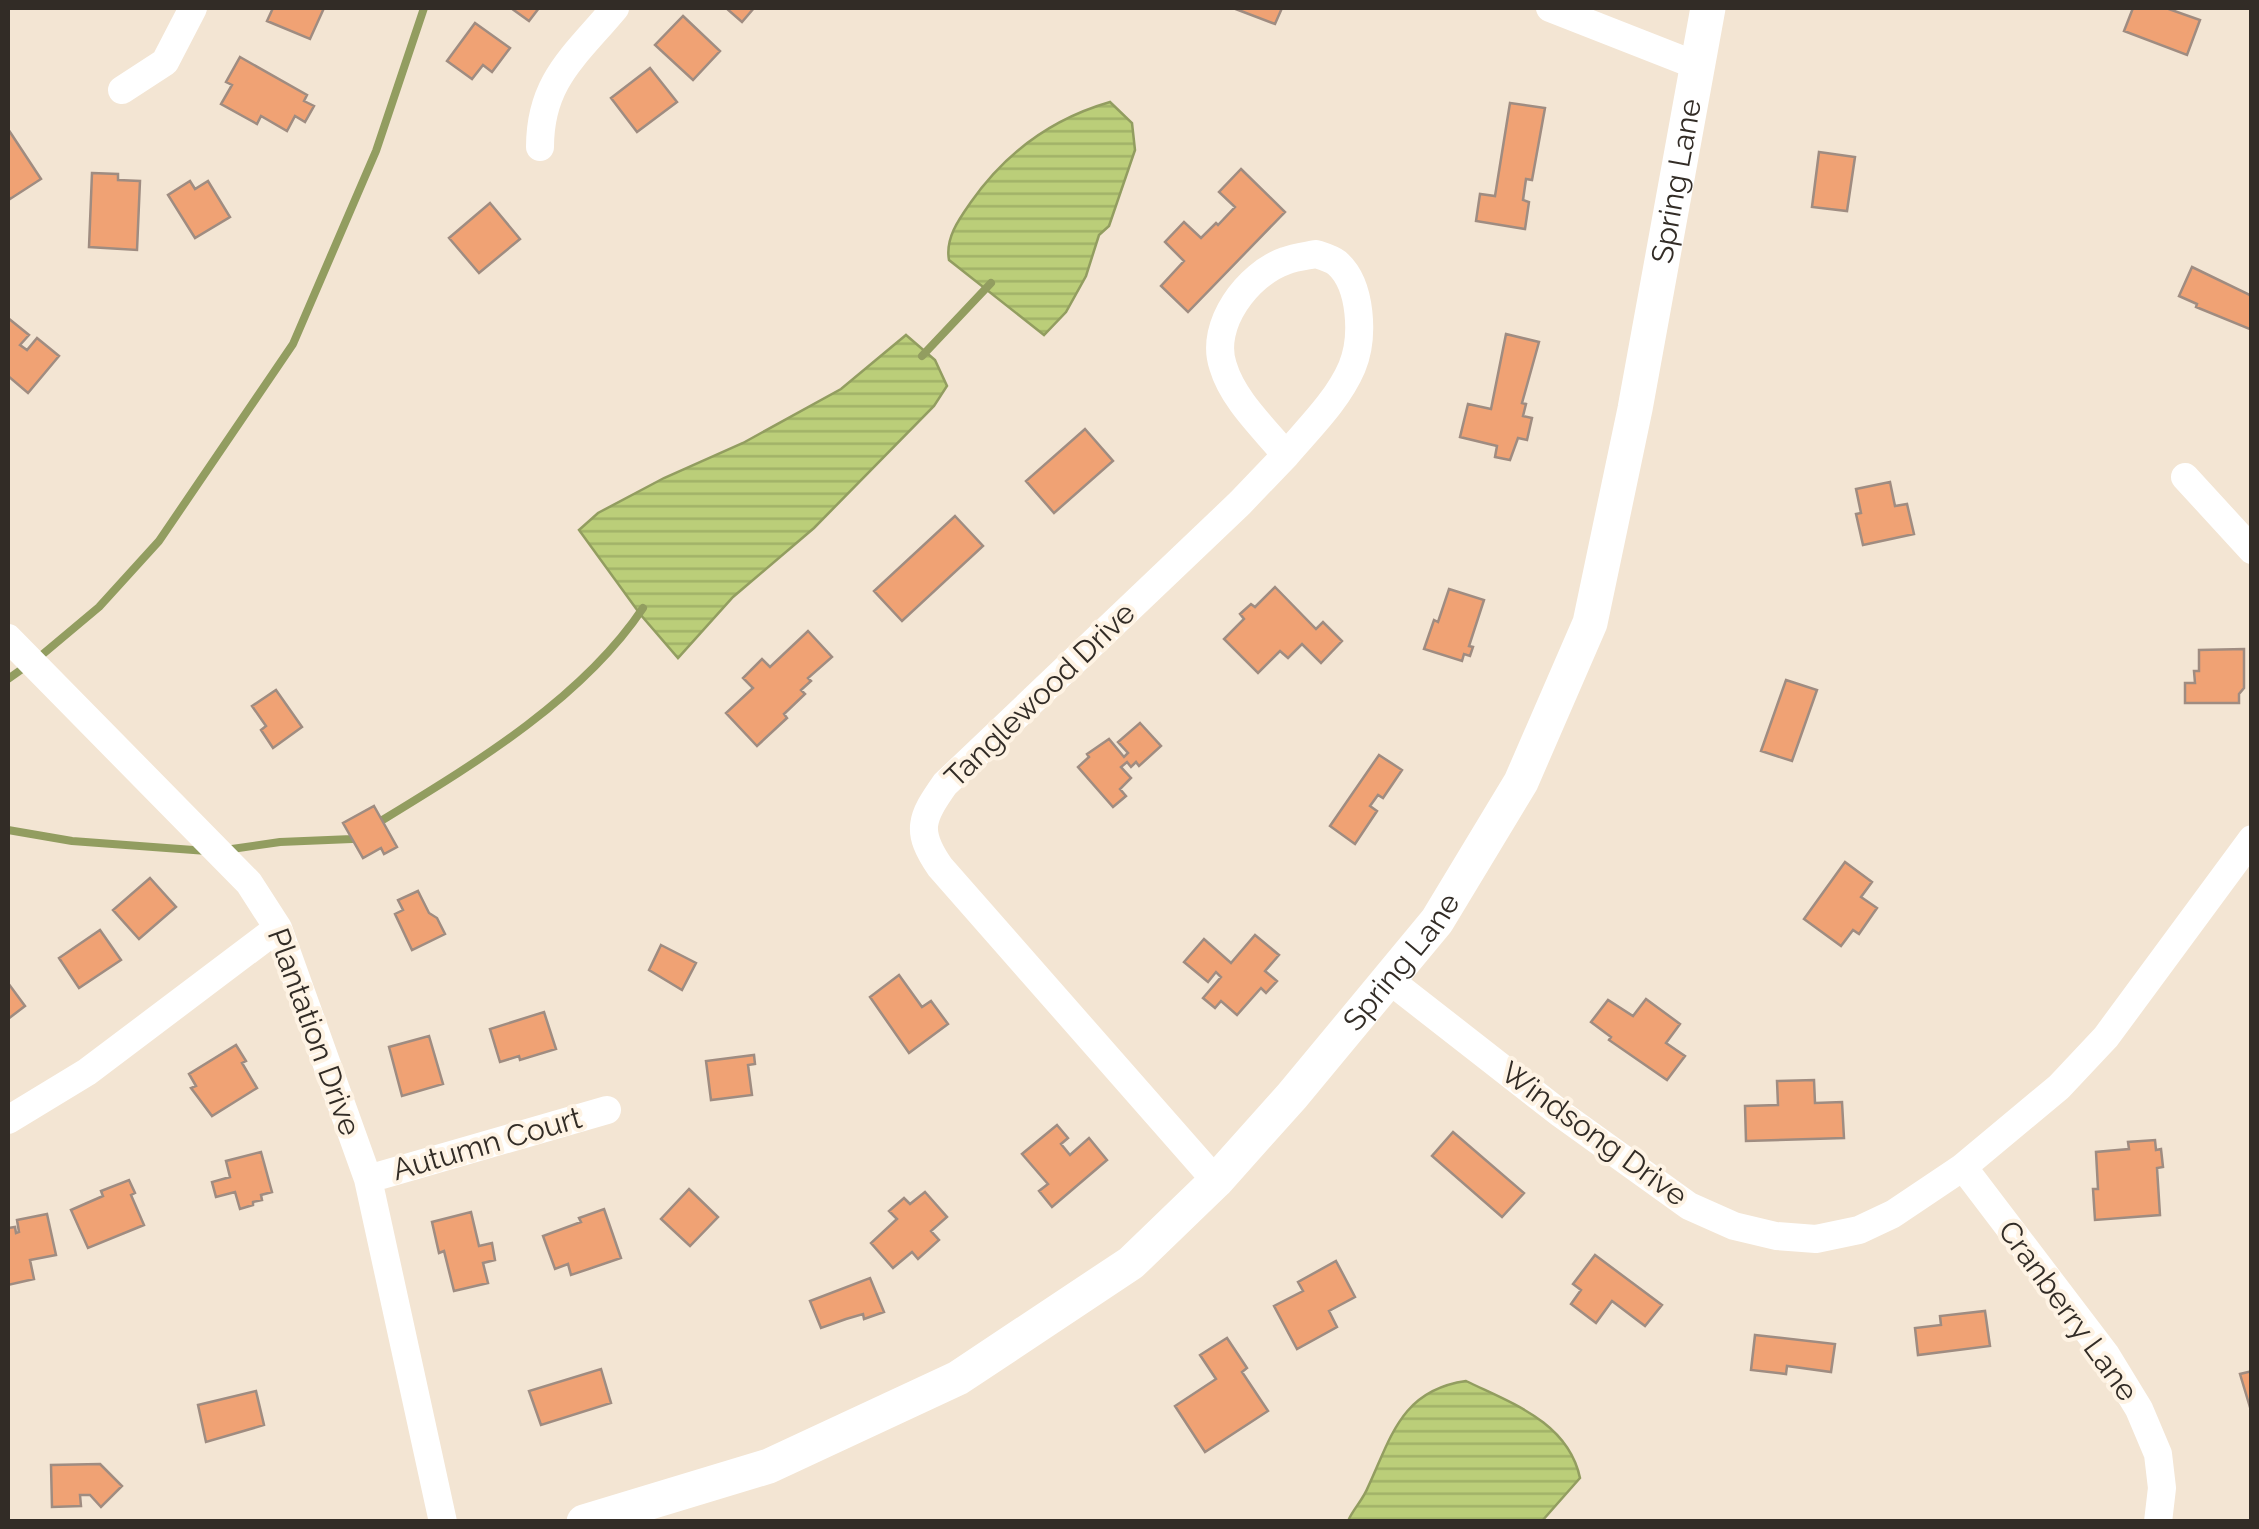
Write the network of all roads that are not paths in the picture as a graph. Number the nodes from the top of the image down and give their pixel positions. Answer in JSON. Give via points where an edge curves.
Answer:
{"nodes":[{"id":1,"x":193,"y":8,"type":"edge"},
{"id":2,"x":615,"y":8,"type":"edge"},
{"id":3,"x":1550,"y":8,"type":"edge"},
{"id":4,"x":1708,"y":8,"type":"edge"},
{"id":5,"x":1698,"y":66,"type":"junction"},
{"id":6,"x":122,"y":90,"type":"dead end"},
{"id":7,"x":540,"y":147,"type":"dead end"},
{"id":8,"x":1286,"y":455,"type":"junction"},
{"id":9,"x":2185,"y":476,"type":"dead end"},
{"id":10,"x":2252,"y":550,"type":"edge"},
{"id":11,"x":8,"y":638,"type":"edge"},
{"id":12,"x":2252,"y":838,"type":"edge"},
{"id":13,"x":278,"y":928,"type":"junction"},
{"id":14,"x":1388,"y":979,"type":"junction"},
{"id":15,"x":607,"y":1110,"type":"dead end"},
{"id":16,"x":8,"y":1120,"type":"edge"},
{"id":17,"x":1963,"y":1166,"type":"junction"},
{"id":18,"x":368,"y":1178,"type":"junction"},
{"id":19,"x":1216,"y":1181,"type":"junction"},
{"id":20,"x":443,"y":1522,"type":"edge"},
{"id":21,"x":584,"y":1522,"type":"edge"},
{"id":22,"x":2158,"y":1522,"type":"edge"}],
"edges":[{"from":1,"to":6,"type":"street","via":[[165,62]]},
{"from":2,"to":7,"type":"street","via":[[551,85]]},
{"from":3,"to":5,"type":"street"},
{"from":4,"to":5,"type":"street","name":"Spring Lane"},
{"from":5,"to":14,"type":"street","name":"Spring Lane","via":[[1590,623],[1521,782],[1437,921]]},
{"from":8,"to":8,"type":"street","name":"Tanglewood Drive","via":[[1240,398],[1222,364],[1221,336],[1233,305],[1254,279],[1283,261],[1316,254],[1337,263],[1356,294],[1353,365]]},
{"from":8,"to":19,"type":"street","name":"Tanglewood Drive","via":[[945,784],[922,827],[925,846],[940,867]]},
{"from":9,"to":10,"type":"street"},
{"from":11,"to":13,"type":"street","name":"Plantation Drive","via":[[248,882]]},
{"from":12,"to":17,"type":"street","name":"Windsong Drive","via":[[2106,1037]]},
{"from":13,"to":16,"type":"street","via":[[87,1072]]},
{"from":13,"to":18,"type":"street","name":"Plantation Drive"},
{"from":14,"to":17,"type":"street","name":"Windsong Drive","via":[[1689,1206],[1734,1226],[1816,1239],[1858,1230]]},
{"from":14,"to":19,"type":"street","name":"Spring Lane"},
{"from":15,"to":18,"type":"street","name":"Autumn Court"},
{"from":17,"to":22,"type":"street","name":"Cranberry Lane","via":[[2139,1409],[2158,1454]]},
{"from":18,"to":20,"type":"street","name":"Plantation Drive"},
{"from":19,"to":21,"type":"street","name":"Spring Lane","via":[[1131,1263],[958,1378],[769,1466]]}]}
